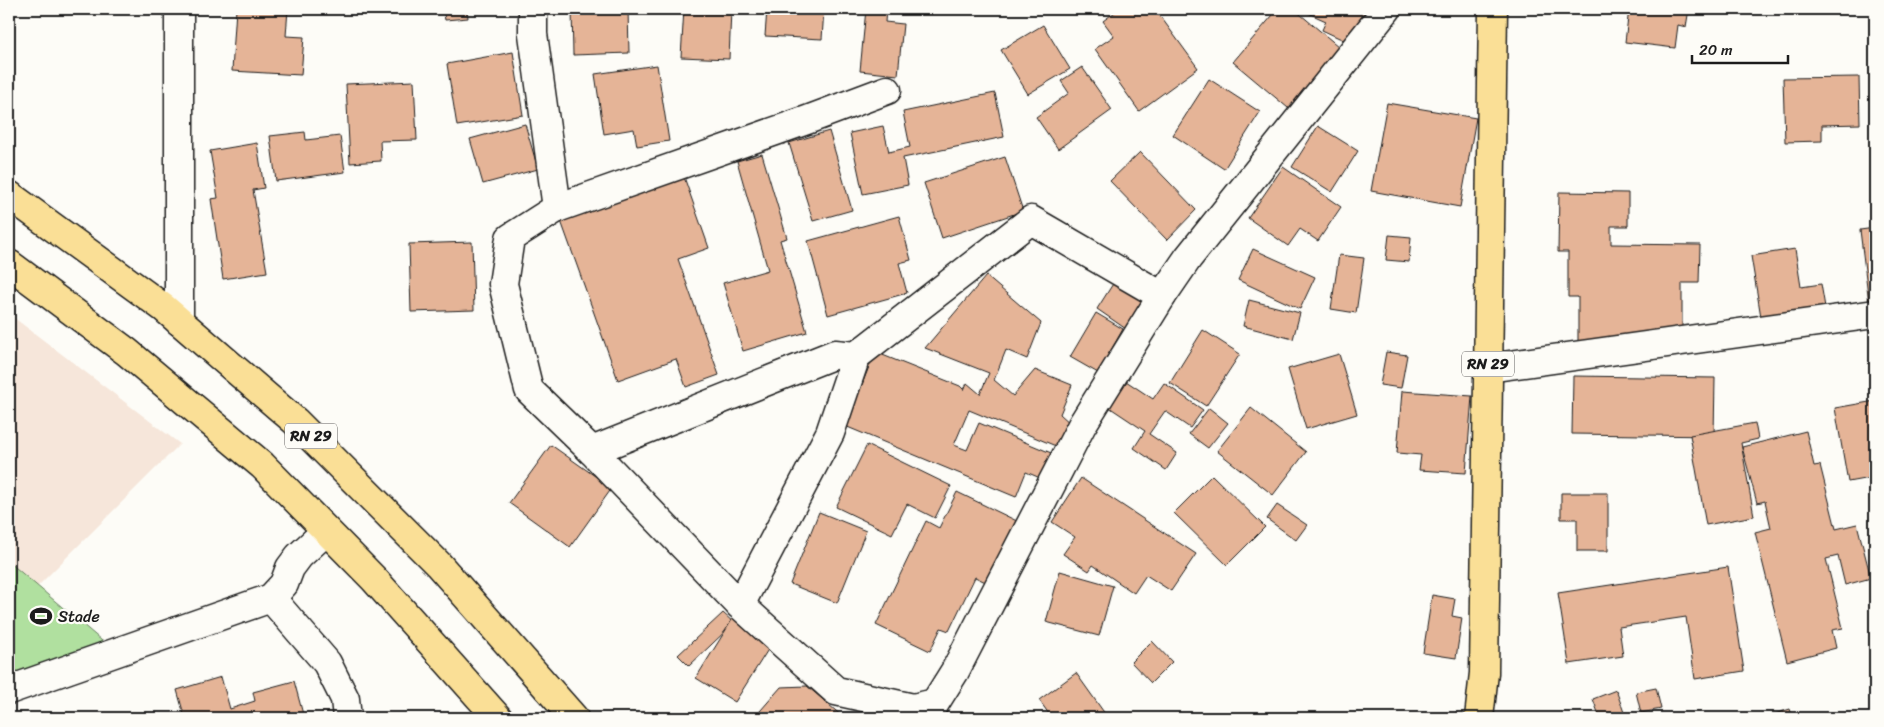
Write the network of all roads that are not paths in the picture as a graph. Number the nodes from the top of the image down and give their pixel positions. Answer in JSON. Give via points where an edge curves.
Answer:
{"nodes":[{"id":1,"x":179,"y":9,"type":"edge"},
{"id":2,"x":533,"y":9,"type":"edge"},
{"id":3,"x":1387,"y":9,"type":"edge"},
{"id":4,"x":1493,"y":9,"type":"edge"},
{"id":5,"x":887,"y":90,"type":"dead end"},
{"id":6,"x":9,"y":196,"type":"edge"},
{"id":7,"x":557,"y":208,"type":"junction"},
{"id":8,"x":9,"y":264,"type":"edge"},
{"id":9,"x":1162,"y":296,"type":"junction"},
{"id":10,"x":1875,"y":314,"type":"edge"},
{"id":11,"x":179,"y":321,"type":"junction"},
{"id":12,"x":856,"y":356,"type":"junction"},
{"id":13,"x":1488,"y":368,"type":"junction"},
{"id":14,"x":592,"y":451,"type":"junction"},
{"id":15,"x":326,"y":531,"type":"junction"},
{"id":16,"x":271,"y":598,"type":"junction"},
{"id":17,"x":740,"y":605,"type":"junction"},
{"id":18,"x":9,"y":690,"type":"edge"},
{"id":19,"x":347,"y":718,"type":"edge"},
{"id":20,"x":498,"y":718,"type":"edge"},
{"id":21,"x":574,"y":718,"type":"edge"},
{"id":22,"x":1479,"y":718,"type":"edge"}],
"edges":[{"from":1,"to":11,"type":"street"},
{"from":2,"to":7,"type":"street","via":[[533,34]]},
{"from":3,"to":9,"type":"street","via":[[1194,250]]},
{"from":4,"to":13,"type":"main road","number":"RN 29"},
{"from":5,"to":7,"type":"street"},
{"from":6,"to":11,"type":"main road","number":"RN 29"},
{"from":7,"to":14,"type":"street","via":[[510,238],[503,284],[530,390]]},
{"from":8,"to":15,"type":"main road","via":[[127,352],[210,421],[262,465]]},
{"from":9,"to":12,"type":"street","via":[[1030,220]]},
{"from":9,"to":17,"type":"street","via":[[1082,425],[955,671],[935,703],[913,708],[836,691]]},
{"from":10,"to":13,"type":"street"},
{"from":11,"to":21,"type":"main road","number":"RN 29","via":[[295,420],[445,572]]},
{"from":12,"to":14,"type":"street","via":[[835,354]]},
{"from":12,"to":17,"type":"street","via":[[830,433]]},
{"from":13,"to":22,"type":"main road","number":"RN 29","via":[[1484,673]]},
{"from":14,"to":17,"type":"street"},
{"from":15,"to":16,"type":"street","via":[[299,556],[284,584]]},
{"from":15,"to":20,"type":"main road","via":[[374,579]]},
{"from":16,"to":18,"type":"street"},
{"from":16,"to":19,"type":"street","via":[[327,663],[345,699]]}]}
